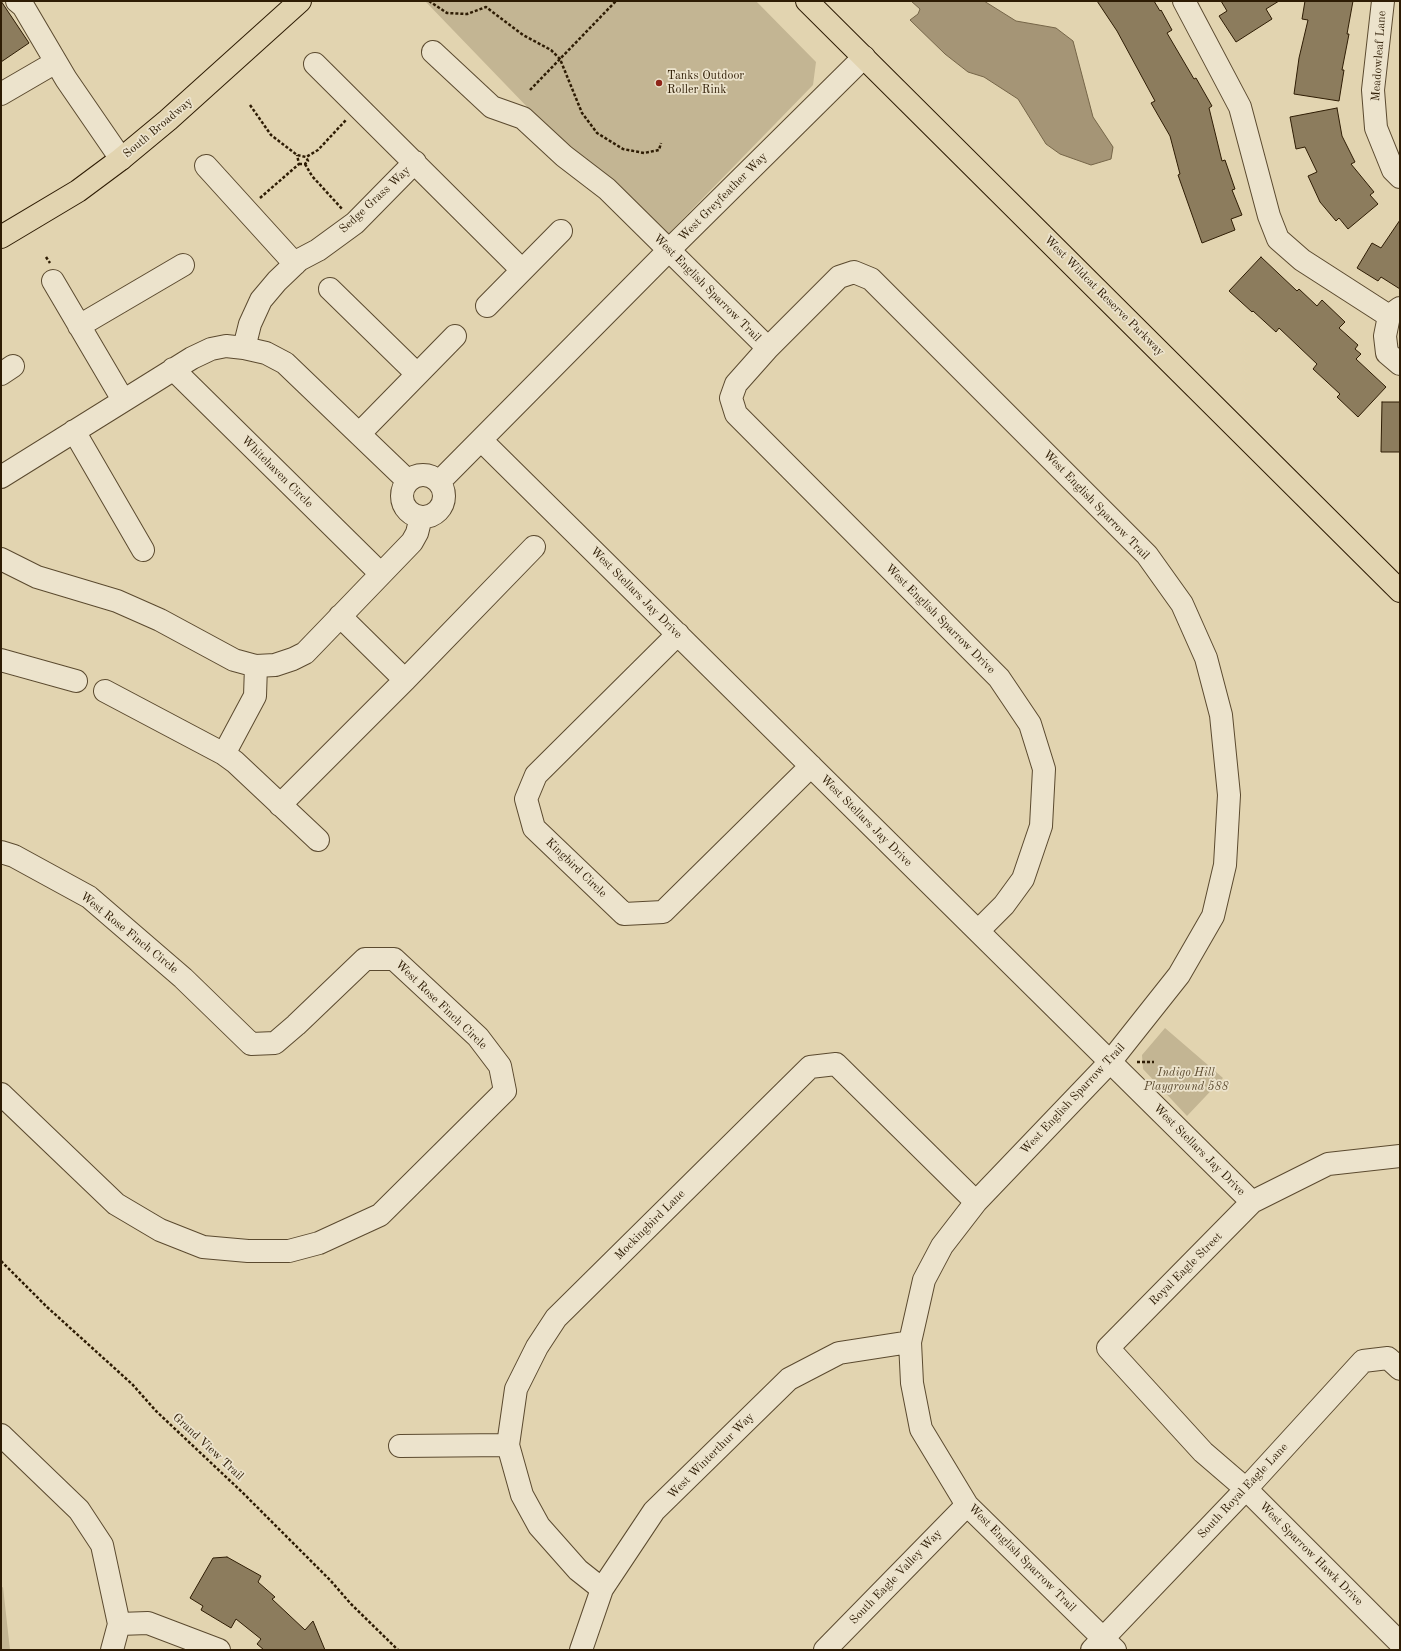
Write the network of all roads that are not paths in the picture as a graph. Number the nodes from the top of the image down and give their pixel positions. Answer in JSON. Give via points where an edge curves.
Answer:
{"nodes":[{"id":1,"x":17,"y":1,"type":"edge"},
{"id":2,"x":300,"y":1,"type":"edge"},
{"id":3,"x":807,"y":1,"type":"edge"},
{"id":4,"x":1184,"y":1,"type":"edge"},
{"id":5,"x":1383,"y":1,"type":"edge"},
{"id":6,"x":433,"y":52,"type":"dead end"},
{"id":7,"x":864,"y":57,"type":"junction"},
{"id":8,"x":56,"y":62,"type":"junction"},
{"id":9,"x":315,"y":64,"type":"dead end"},
{"id":10,"x":1,"y":94,"type":"edge"},
{"id":11,"x":121,"y":159,"type":"junction"},
{"id":12,"x":415,"y":162,"type":"junction"},
{"id":13,"x":206,"y":166,"type":"dead end"},
{"id":14,"x":1400,"y":177,"type":"edge"},
{"id":15,"x":561,"y":231,"type":"dead end"},
{"id":16,"x":1,"y":237,"type":"edge"},
{"id":17,"x":668,"y":250,"type":"junction"},
{"id":18,"x":295,"y":264,"type":"junction"},
{"id":19,"x":183,"y":265,"type":"dead end"},
{"id":20,"x":522,"y":270,"type":"junction"},
{"id":21,"x":53,"y":281,"type":"dead end"},
{"id":22,"x":330,"y":289,"type":"dead end"},
{"id":23,"x":487,"y":306,"type":"dead end"},
{"id":24,"x":1394,"y":312,"type":"edge"},
{"id":25,"x":79,"y":326,"type":"junction"},
{"id":26,"x":455,"y":336,"type":"dead end"},
{"id":27,"x":244,"y":348,"type":"junction"},
{"id":28,"x":768,"y":348,"type":"junction"},
{"id":29,"x":1400,"y":364,"type":"edge"},
{"id":30,"x":173,"y":369,"type":"junction"},
{"id":31,"x":417,"y":374,"type":"junction"},
{"id":32,"x":123,"y":400,"type":"junction"},
{"id":33,"x":74,"y":431,"type":"junction"},
{"id":34,"x":359,"y":434,"type":"junction"},
{"id":35,"x":481,"y":440,"type":"junction"},
{"id":36,"x":1,"y":477,"type":"edge"},
{"id":37,"x":408,"y":481,"type":"junction"},
{"id":38,"x":439,"y":482,"type":"junction"},
{"id":39,"x":421,"y":517,"type":"junction"},
{"id":40,"x":534,"y":547,"type":"dead end"},
{"id":41,"x":143,"y":550,"type":"dead end"},
{"id":42,"x":1,"y":559,"type":"edge"},
{"id":43,"x":381,"y":574,"type":"junction"},
{"id":44,"x":1400,"y":591,"type":"edge"},
{"id":45,"x":340,"y":616,"type":"junction"},
{"id":46,"x":678,"y":634,"type":"junction"},
{"id":47,"x":1,"y":660,"type":"edge"},
{"id":48,"x":256,"y":666,"type":"junction"},
{"id":49,"x":405,"y":680,"type":"junction"},
{"id":50,"x":76,"y":681,"type":"dead end"},
{"id":51,"x":105,"y":691,"type":"dead end"},
{"id":52,"x":224,"y":754,"type":"junction"},
{"id":53,"x":811,"y":766,"type":"junction"},
{"id":54,"x":280,"y":805,"type":"junction"},
{"id":55,"x":318,"y":840,"type":"dead end"},
{"id":56,"x":1,"y":852,"type":"edge"},
{"id":57,"x":978,"y":931,"type":"junction"},
{"id":58,"x":1110,"y":1062,"type":"junction"},
{"id":59,"x":1,"y":1094,"type":"edge"},
{"id":60,"x":1400,"y":1156,"type":"edge"},
{"id":61,"x":976,"y":1202,"type":"junction"},
{"id":62,"x":1252,"y":1202,"type":"junction"},
{"id":63,"x":910,"y":1342,"type":"junction"},
{"id":64,"x":1400,"y":1369,"type":"edge"},
{"id":65,"x":1,"y":1435,"type":"edge"},
{"id":66,"x":508,"y":1445,"type":"junction"},
{"id":67,"x":400,"y":1446,"type":"dead end"},
{"id":68,"x":1203,"y":1452,"type":"joint"},
{"id":69,"x":1246,"y":1489,"type":"junction"},
{"id":70,"x":967,"y":1505,"type":"junction"},
{"id":71,"x":602,"y":1589,"type":"junction"},
{"id":72,"x":120,"y":1624,"type":"junction"},
{"id":73,"x":1400,"y":1643,"type":"edge"},
{"id":74,"x":1103,"y":1646,"type":"edge"},
{"id":75,"x":112,"y":1650,"type":"edge"},
{"id":76,"x":219,"y":1650,"type":"edge"},
{"id":77,"x":581,"y":1650,"type":"edge"},
{"id":78,"x":825,"y":1650,"type":"edge"}],
"edges":[{"from":1,"to":8,"type":"street","via":[[24,6]]},
{"from":2,"to":11,"type":"main road","name":"South Broadway"},
{"from":3,"to":7,"type":"main road","name":"West Wildcat Reserve Parkway"},
{"from":4,"to":24,"type":"street","via":[[1240,107],[1269,216],[1278,239],[1302,260]]},
{"from":5,"to":14,"type":"street","name":"Meadowleaf Lane","via":[[1373,90],[1376,128],[1393,170]]},
{"from":6,"to":17,"type":"street","name":"West English Sparrow Trail","via":[[492,107],[523,118],[564,156],[607,189]]},
{"from":7,"to":17,"type":"street","name":"West Greyfeather Way"},
{"from":7,"to":44,"type":"main road","name":"West Wildcat Reserve Parkway"},
{"from":8,"to":10,"type":"street"},
{"from":8,"to":11,"type":"street"},
{"from":9,"to":12,"type":"street","name":"Sedge Grass Way"},
{"from":11,"to":16,"type":"main road","name":"South Broadway","via":[[78,191]]},
{"from":12,"to":18,"type":"street","name":"Sedge Grass Way","via":[[355,223]]},
{"from":12,"to":20,"type":"street","name":"Sedge Grass Way"},
{"from":13,"to":18,"type":"street"},
{"from":15,"to":20,"type":"street"},
{"from":17,"to":28,"type":"street","name":"West English Sparrow Trail"},
{"from":17,"to":35,"type":"street","name":"West Greyfeather Way"},
{"from":18,"to":27,"type":"street","name":"Sedge Grass Way","via":[[261,300],[250,324]]},
{"from":19,"to":25,"type":"street"},
{"from":20,"to":23,"type":"street"},
{"from":21,"to":25,"type":"street"},
{"from":22,"to":31,"type":"street"},
{"from":24,"to":29,"type":"street","via":[[1385,336],[1387,353]]},
{"from":25,"to":32,"type":"street"},
{"from":26,"to":31,"type":"street"},
{"from":27,"to":30,"type":"street","via":[[226,346],[211,349]]},
{"from":27,"to":34,"type":"street","via":[[266,353],[285,363]]},
{"from":28,"to":57,"type":"street","name":"West English Sparrow Drive","via":[[736,384],[731,398],[736,414],[999,678],[1030,724],[1044,769],[1041,826],[1023,879],[1004,905]]},
{"from":28,"to":58,"type":"street","name":"West English Sparrow Trail","via":[[839,277],[854,272],[871,279],[1147,556],[1182,604],[1206,658],[1221,715],[1229,795],[1225,865],[1212,916],[1180,975]]},
{"from":30,"to":32,"type":"street"},
{"from":30,"to":43,"type":"street","name":"Whitehaven Circle"},
{"from":31,"to":34,"type":"street"},
{"from":32,"to":33,"type":"street"},
{"from":33,"to":36,"type":"street"},
{"from":33,"to":41,"type":"street"},
{"from":34,"to":37,"type":"street"},
{"from":35,"to":38,"type":"street"},
{"from":35,"to":46,"type":"street","name":"West Stellars Jay Drive"},
{"from":37,"to":38,"type":"street","via":[[421,475],[432,477]]},
{"from":37,"to":39,"type":"street","via":[[403,488],[402,496],[405,507]]},
{"from":38,"to":39,"type":"street","via":[[444,491],[443,503],[431,516]]},
{"from":39,"to":43,"type":"street","via":[[412,542]]},
{"from":40,"to":49,"type":"street"},
{"from":42,"to":48,"type":"street","via":[[37,577],[117,601],[160,620],[234,660]]},
{"from":43,"to":45,"type":"street"},
{"from":45,"to":48,"type":"street","via":[[305,652],[275,665]]},
{"from":45,"to":49,"type":"street"},
{"from":46,"to":53,"type":"street","name":"West Stellars Jay Drive"},
{"from":46,"to":53,"type":"street","name":"Kingbird Circle","via":[[536,775],[526,799],[534,828],[624,914],[663,912]]},
{"from":47,"to":50,"type":"street"},
{"from":48,"to":52,"type":"street","via":[[255,696]]},
{"from":49,"to":54,"type":"street"},
{"from":51,"to":52,"type":"street"},
{"from":52,"to":54,"type":"street"},
{"from":53,"to":57,"type":"street","name":"West Stellars Jay Drive"},
{"from":54,"to":55,"type":"street"},
{"from":56,"to":59,"type":"street","name":"West Rose Finch Circle","via":[[14,856],[89,897],[183,978],[251,1044],[275,1043],[365,959],[394,958],[478,1037],[500,1066],[505,1090],[380,1215],[319,1243],[289,1251],[248,1251],[203,1246],[160,1230],[116,1204]]},
{"from":57,"to":58,"type":"street","name":"West Stellars Jay Drive"},
{"from":58,"to":61,"type":"street","name":"West English Sparrow Trail"},
{"from":58,"to":62,"type":"street","name":"West Stellars Jay Drive"},
{"from":60,"to":62,"type":"street","name":"Royal Eagle Street","via":[[1328,1164]]},
{"from":61,"to":63,"type":"street","name":"West English Sparrow Trail","via":[[942,1246],[924,1280]]},
{"from":61,"to":66,"type":"street","name":"Mockingbird Lane","via":[[836,1064],[810,1067],[556,1318],[537,1347],[516,1388]]},
{"from":62,"to":68,"type":"street","name":"Royal Eagle Street","via":[[1108,1348]]},
{"from":63,"to":70,"type":"street","name":"West English Sparrow Trail","via":[[912,1383],[921,1429]]},
{"from":63,"to":71,"type":"street","name":"West Winterthur Way","via":[[839,1353],[788,1379],[654,1511]]},
{"from":64,"to":69,"type":"street","name":"South Royal Eagle Lane","via":[[1388,1358],[1363,1361]]},
{"from":65,"to":72,"type":"street","via":[[79,1510],[102,1545]]},
{"from":66,"to":67,"type":"street"},
{"from":66,"to":71,"type":"street","name":"Mockingbird Lane","via":[[522,1495],[539,1526],[578,1570]]},
{"from":68,"to":69,"type":"street","name":"West Sparrow Hawk Drive"},
{"from":69,"to":73,"type":"street","name":"West Sparrow Hawk Drive"},
{"from":69,"to":74,"type":"street","name":"South Royal Eagle Lane"},
{"from":70,"to":74,"type":"street","name":"West English Sparrow Trail"},
{"from":70,"to":78,"type":"street","name":"South Eagle Valley Way"},
{"from":71,"to":77,"type":"street","name":"West Winterthur Way"},
{"from":72,"to":75,"type":"street"},
{"from":72,"to":76,"type":"street","via":[[148,1624]]}]}
